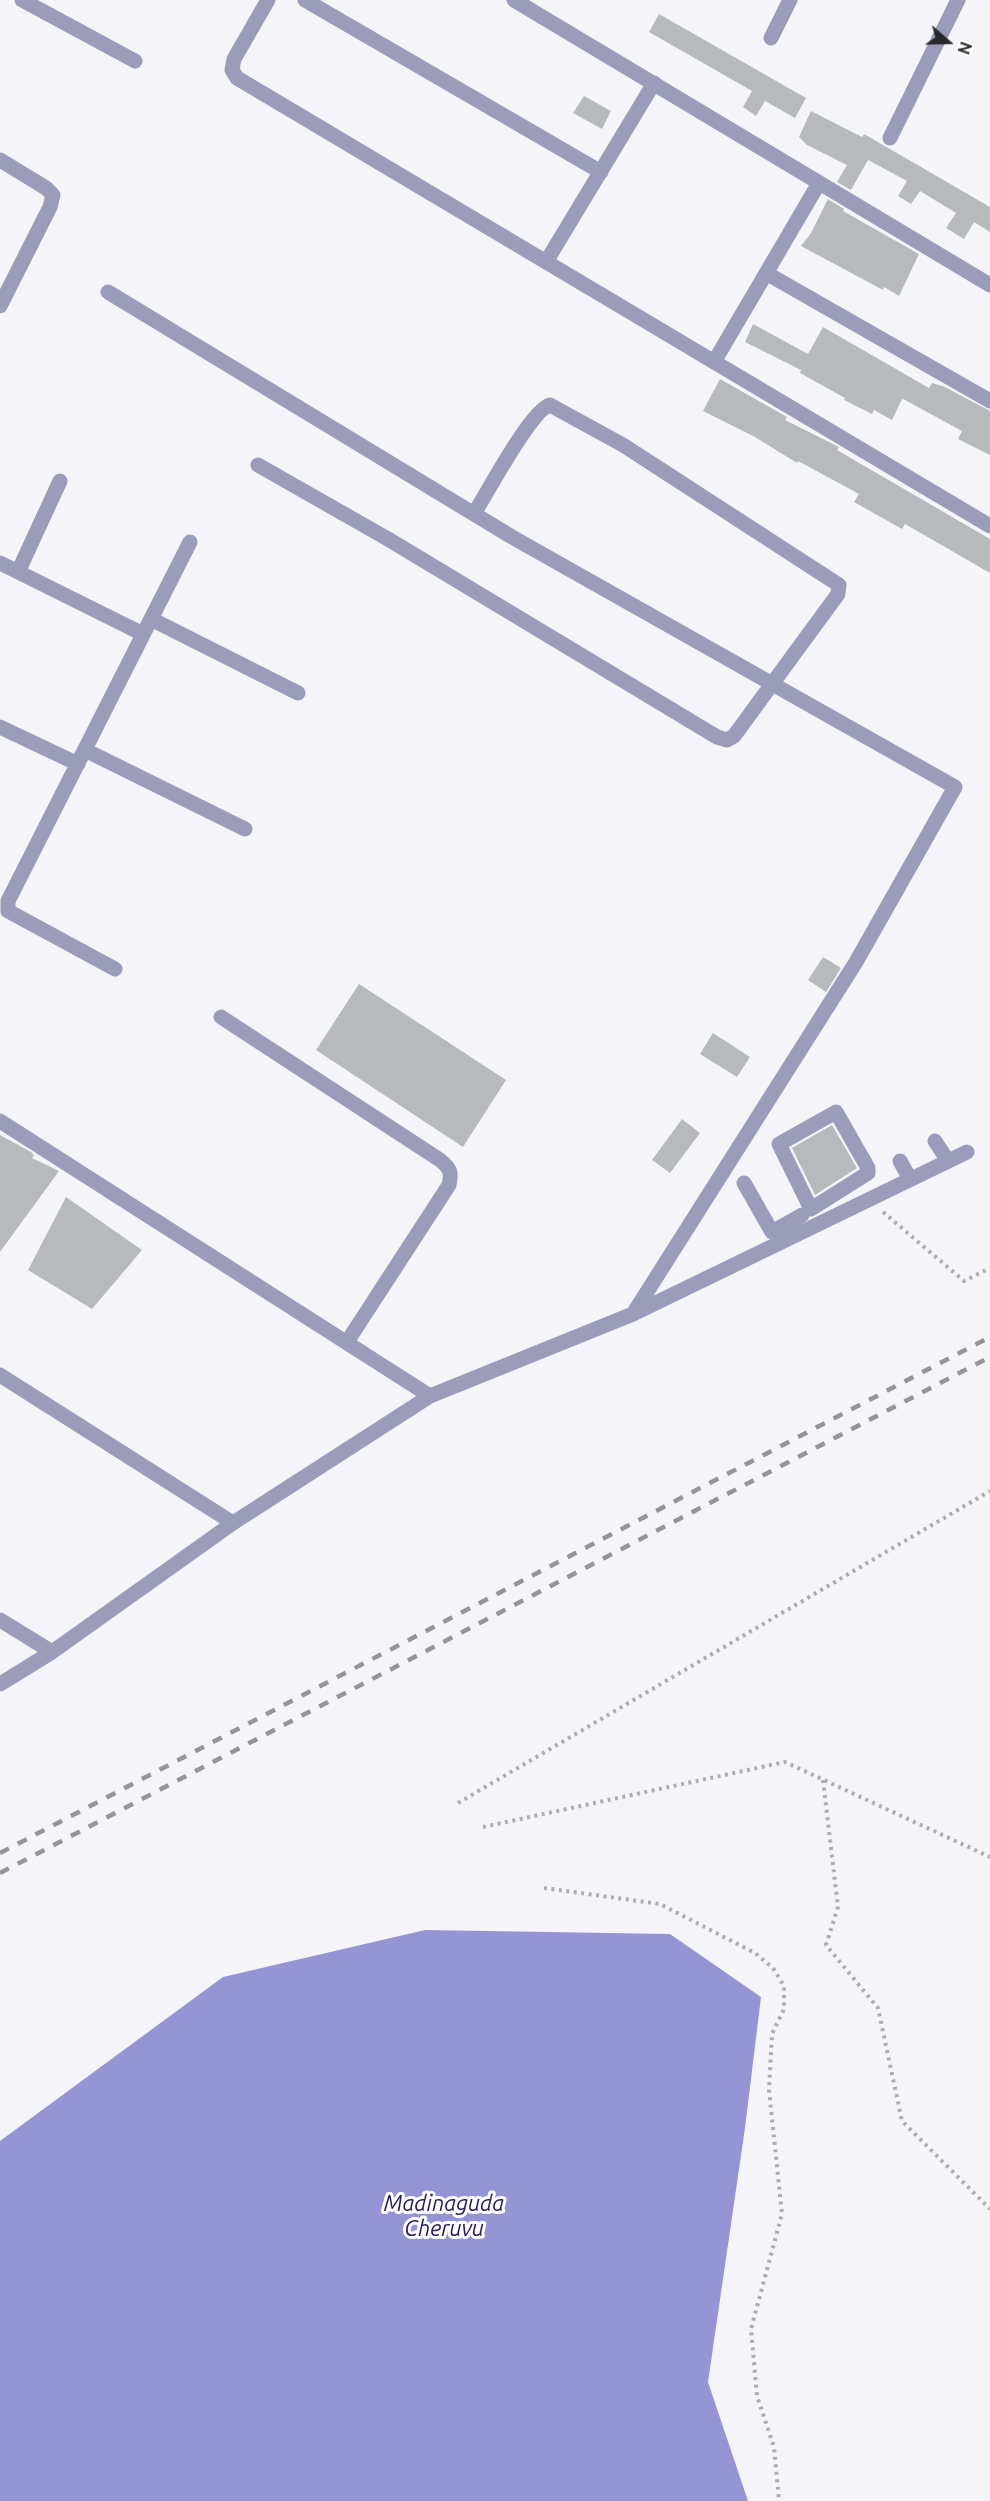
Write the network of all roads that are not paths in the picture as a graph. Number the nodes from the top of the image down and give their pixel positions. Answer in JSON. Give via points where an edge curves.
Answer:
{"nodes":[{"id":1,"x":22,"y":0,"type":"edge"},
{"id":2,"x":268,"y":0,"type":"edge"},
{"id":3,"x":305,"y":0,"type":"edge"},
{"id":4,"x":514,"y":0,"type":"edge"},
{"id":5,"x":790,"y":0,"type":"edge"},
{"id":6,"x":958,"y":0,"type":"edge"},
{"id":7,"x":771,"y":38,"type":"dead end"},
{"id":8,"x":135,"y":61,"type":"dead end"},
{"id":9,"x":654,"y":83,"type":"junction"},
{"id":10,"x":890,"y":138,"type":"dead end"},
{"id":11,"x":0,"y":160,"type":"edge"},
{"id":12,"x":601,"y":172,"type":"junction"},
{"id":13,"x":819,"y":183,"type":"junction"},
{"id":14,"x":546,"y":262,"type":"junction"},
{"id":15,"x":766,"y":273,"type":"junction"},
{"id":16,"x":990,"y":285,"type":"edge"},
{"id":17,"x":108,"y":292,"type":"dead end"},
{"id":18,"x":0,"y":306,"type":"edge"},
{"id":19,"x":714,"y":362,"type":"junction"},
{"id":20,"x":990,"y":401,"type":"edge"},
{"id":21,"x":258,"y":465,"type":"dead end"},
{"id":22,"x":60,"y":481,"type":"dead end"},
{"id":23,"x":474,"y":514,"type":"junction"},
{"id":24,"x":990,"y":526,"type":"edge"},
{"id":25,"x":189,"y":542,"type":"dead end"},
{"id":26,"x":0,"y":562,"type":"edge"},
{"id":27,"x":18,"y":572,"type":"junction"},
{"id":28,"x":151,"y":619,"type":"junction"},
{"id":29,"x":143,"y":634,"type":"junction"},
{"id":30,"x":774,"y":683,"type":"junction"},
{"id":31,"x":298,"y":693,"type":"dead end"},
{"id":32,"x":0,"y":728,"type":"edge"},
{"id":33,"x":81,"y":757,"type":"junction"},
{"id":34,"x":245,"y":830,"type":"dead end"},
{"id":35,"x":115,"y":969,"type":"dead end"},
{"id":36,"x":221,"y":1017,"type":"dead end"},
{"id":37,"x":0,"y":1121,"type":"edge"},
{"id":38,"x":935,"y":1141,"type":"dead end"},
{"id":39,"x":967,"y":1152,"type":"dead end"},
{"id":40,"x":900,"y":1161,"type":"dead end"},
{"id":41,"x":948,"y":1161,"type":"junction"},
{"id":42,"x":910,"y":1179,"type":"junction"},
{"id":43,"x":744,"y":1183,"type":"dead end"},
{"id":44,"x":850,"y":1186,"type":"junction"},
{"id":45,"x":864,"y":1202,"type":"junction"},
{"id":46,"x":806,"y":1212,"type":"junction"},
{"id":47,"x":819,"y":1224,"type":"junction"},
{"id":48,"x":775,"y":1238,"type":"junction"},
{"id":49,"x":633,"y":1314,"type":"junction"},
{"id":50,"x":347,"y":1342,"type":"junction"},
{"id":51,"x":0,"y":1375,"type":"edge"},
{"id":52,"x":430,"y":1396,"type":"junction"},
{"id":53,"x":233,"y":1523,"type":"junction"},
{"id":54,"x":0,"y":1620,"type":"edge"},
{"id":55,"x":52,"y":1652,"type":"junction"},
{"id":56,"x":0,"y":1684,"type":"edge"}],
"edges":[{"from":1,"to":8,"type":"street"},
{"from":2,"to":14,"type":"street","via":[[234,59],[232,70],[237,78]]},
{"from":3,"to":12,"type":"street"},
{"from":4,"to":9,"type":"street"},
{"from":5,"to":7,"type":"street"},
{"from":6,"to":10,"type":"street"},
{"from":9,"to":12,"type":"street"},
{"from":9,"to":13,"type":"street"},
{"from":11,"to":18,"type":"street","via":[[53,195]]},
{"from":12,"to":14,"type":"street"},
{"from":13,"to":15,"type":"street"},
{"from":13,"to":16,"type":"street"},
{"from":14,"to":19,"type":"street"},
{"from":15,"to":19,"type":"street"},
{"from":15,"to":20,"type":"street"},
{"from":17,"to":23,"type":"street"},
{"from":19,"to":24,"type":"street"},
{"from":21,"to":30,"type":"street","via":[[717,737],[727,740],[734,736]]},
{"from":22,"to":27,"type":"street"},
{"from":23,"to":30,"type":"street"},
{"from":23,"to":30,"type":"street","via":[[542,407],[559,408],[839,585],[838,594]]},
{"from":25,"to":28,"type":"street"},
{"from":26,"to":27,"type":"street"},
{"from":27,"to":29,"type":"street"},
{"from":28,"to":29,"type":"street"},
{"from":28,"to":31,"type":"street"},
{"from":29,"to":33,"type":"street"},
{"from":30,"to":49,"type":"street","via":[[955,788],[856,962]]},
{"from":32,"to":33,"type":"street"},
{"from":33,"to":34,"type":"street"},
{"from":33,"to":35,"type":"street","via":[[12,893],[8,911]]},
{"from":36,"to":50,"type":"street","via":[[449,1167],[449,1185]]},
{"from":37,"to":50,"type":"street"},
{"from":38,"to":41,"type":"street"},
{"from":39,"to":41,"type":"street"},
{"from":40,"to":42,"type":"street"},
{"from":41,"to":42,"type":"street"},
{"from":42,"to":45,"type":"street"},
{"from":43,"to":48,"type":"street"},
{"from":44,"to":45,"type":"street"},
{"from":44,"to":46,"type":"street"},
{"from":44,"to":46,"type":"street","via":[[869,1171],[840,1115],[834,1112],[778,1144]]},
{"from":45,"to":47,"type":"street"},
{"from":46,"to":47,"type":"street"},
{"from":46,"to":48,"type":"street"},
{"from":47,"to":48,"type":"street"},
{"from":48,"to":49,"type":"street"},
{"from":49,"to":52,"type":"street"},
{"from":50,"to":52,"type":"street"},
{"from":51,"to":53,"type":"street"},
{"from":52,"to":53,"type":"street"},
{"from":53,"to":55,"type":"street"},
{"from":54,"to":55,"type":"street"},
{"from":55,"to":56,"type":"street"}]}
